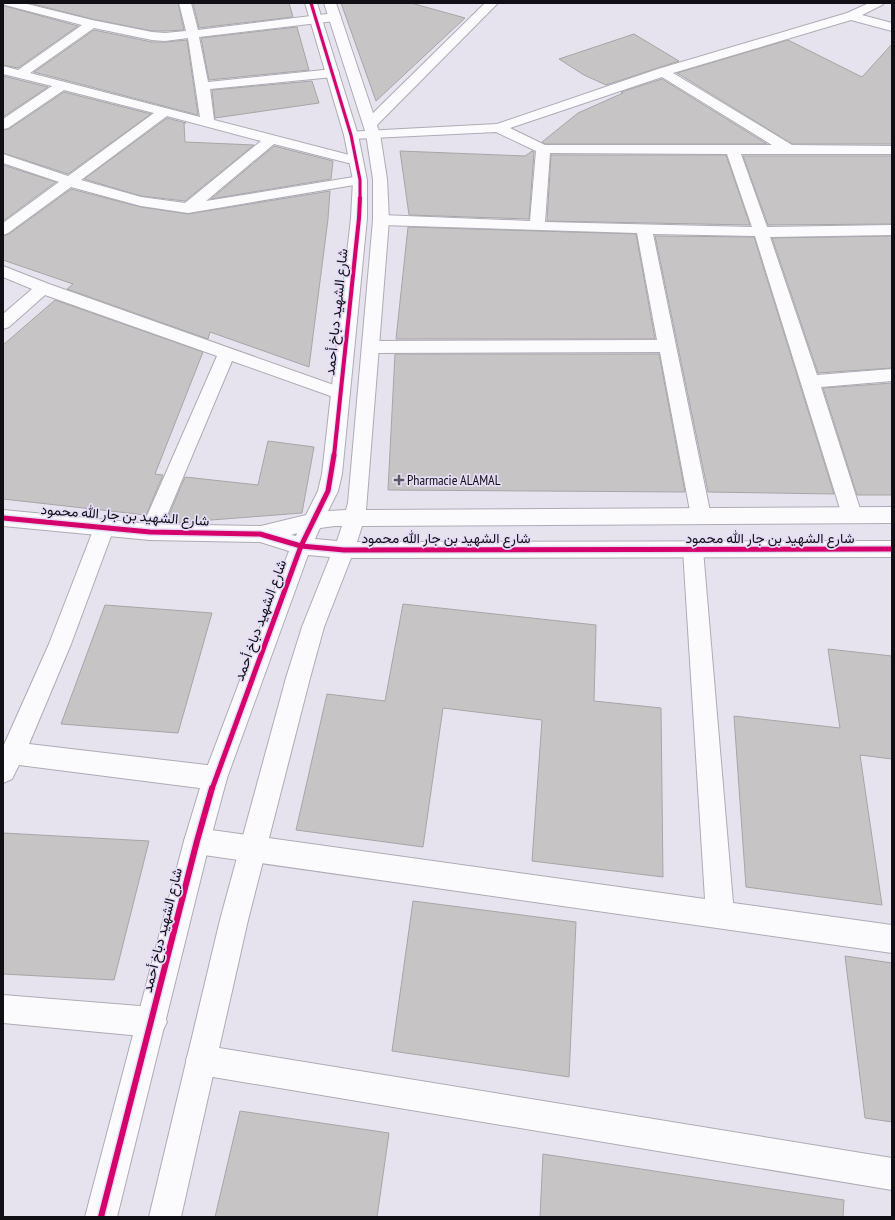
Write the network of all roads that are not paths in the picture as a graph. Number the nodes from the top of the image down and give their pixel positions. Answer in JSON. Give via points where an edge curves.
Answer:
{"nodes":[{"id":1,"x":9,"y":3,"type":"edge"},
{"id":2,"x":185,"y":3,"type":"edge"},
{"id":3,"x":310,"y":3,"type":"edge"},
{"id":4,"x":492,"y":3,"type":"edge"},
{"id":5,"x":878,"y":3,"type":"edge"},
{"id":6,"x":333,"y":10,"type":"edge"},
{"id":7,"x":851,"y":16,"type":"junction"},
{"id":8,"x":315,"y":19,"type":"junction"},
{"id":9,"x":92,"y":24,"type":"junction"},
{"id":10,"x":892,"y":27,"type":"edge"},
{"id":11,"x":193,"y":33,"type":"junction"},
{"id":12,"x":3,"y":70,"type":"edge"},
{"id":13,"x":333,"y":72,"type":"junction"},
{"id":14,"x":663,"y":72,"type":"junction"},
{"id":15,"x":20,"y":74,"type":"junction"},
{"id":16,"x":61,"y":86,"type":"junction"},
{"id":17,"x":203,"y":86,"type":"junction"},
{"id":18,"x":163,"y":112,"type":"junction"},
{"id":19,"x":208,"y":124,"type":"junction"},
{"id":20,"x":3,"y":125,"type":"edge"},
{"id":21,"x":498,"y":128,"type":"junction"},
{"id":22,"x":372,"y":129,"type":"junction"},
{"id":23,"x":352,"y":135,"type":"junction"},
{"id":24,"x":272,"y":139,"type":"junction"},
{"id":25,"x":543,"y":149,"type":"junction"},
{"id":26,"x":788,"y":149,"type":"junction"},
{"id":27,"x":733,"y":150,"type":"junction"},
{"id":28,"x":892,"y":150,"type":"edge"},
{"id":29,"x":3,"y":158,"type":"edge"},
{"id":30,"x":356,"y":161,"type":"junction"},
{"id":31,"x":360,"y":180,"type":"junction"},
{"id":32,"x":69,"y":181,"type":"junction"},
{"id":33,"x":188,"y":208,"type":"junction"},
{"id":34,"x":381,"y":220,"type":"junction"},
{"id":35,"x":537,"y":226,"type":"junction"},
{"id":36,"x":644,"y":229,"type":"junction"},
{"id":37,"x":3,"y":230,"type":"edge"},
{"id":38,"x":892,"y":230,"type":"edge"},
{"id":39,"x":762,"y":232,"type":"junction"},
{"id":40,"x":3,"y":271,"type":"edge"},
{"id":41,"x":43,"y":288,"type":"junction"},
{"id":42,"x":3,"y":323,"type":"edge"},
{"id":43,"x":667,"y":346,"type":"junction"},
{"id":44,"x":371,"y":347,"type":"junction"},
{"id":45,"x":226,"y":352,"type":"junction"},
{"id":46,"x":892,"y":375,"type":"edge"},
{"id":47,"x":811,"y":382,"type":"junction"},
{"id":48,"x":340,"y":393,"type":"junction"},
{"id":49,"x":852,"y":515,"type":"junction"},
{"id":50,"x":892,"y":515,"type":"edge"},
{"id":51,"x":702,"y":516,"type":"junction"},
{"id":52,"x":3,"y":518,"type":"edge"},
{"id":53,"x":355,"y":518,"type":"junction"},
{"id":54,"x":314,"y":521,"type":"junction"},
{"id":55,"x":104,"y":528,"type":"junction"},
{"id":56,"x":150,"y":532,"type":"junction"},
{"id":57,"x":260,"y":534,"type":"junction"},
{"id":58,"x":301,"y":546,"type":"junction"},
{"id":59,"x":344,"y":550,"type":"junction"},
{"id":60,"x":693,"y":550,"type":"junction"},
{"id":61,"x":892,"y":550,"type":"edge"},
{"id":62,"x":8,"y":762,"type":"edge"},
{"id":63,"x":215,"y":778,"type":"junction"},
{"id":64,"x":197,"y":841,"type":"junction"},
{"id":65,"x":253,"y":849,"type":"junction"},
{"id":66,"x":720,"y":915,"type":"junction"},
{"id":67,"x":892,"y":939,"type":"edge"},
{"id":68,"x":3,"y":1009,"type":"edge"},
{"id":69,"x":152,"y":1022,"type":"junction"},
{"id":70,"x":201,"y":1060,"type":"junction"},
{"id":71,"x":892,"y":1174,"type":"edge"},
{"id":72,"x":102,"y":1217,"type":"edge"},
{"id":73,"x":165,"y":1217,"type":"edge"}],
"edges":[{"from":1,"to":9,"type":"street"},
{"from":2,"to":11,"type":"street"},
{"from":3,"to":8,"type":"street","name":"شارع الشهيد دباخ أحمد"},
{"from":4,"to":22,"type":"street"},
{"from":5,"to":7,"type":"street"},
{"from":6,"to":8,"type":"street"},
{"from":6,"to":22,"type":"street"},
{"from":7,"to":10,"type":"street"},
{"from":7,"to":14,"type":"street"},
{"from":8,"to":11,"type":"street"},
{"from":8,"to":13,"type":"street","name":"شارع الشهيد دباخ أحمد"},
{"from":9,"to":11,"type":"street","via":[[152,36],[166,37]]},
{"from":9,"to":15,"type":"street"},
{"from":11,"to":17,"type":"street"},
{"from":12,"to":15,"type":"street"},
{"from":13,"to":17,"type":"street"},
{"from":13,"to":23,"type":"street","name":"شارع الشهيد دباخ أحمد"},
{"from":14,"to":21,"type":"street"},
{"from":14,"to":26,"type":"street"},
{"from":15,"to":16,"type":"street"},
{"from":16,"to":18,"type":"street"},
{"from":16,"to":20,"type":"street"},
{"from":17,"to":19,"type":"street"},
{"from":18,"to":19,"type":"street"},
{"from":18,"to":32,"type":"street"},
{"from":19,"to":24,"type":"street"},
{"from":21,"to":22,"type":"street"},
{"from":21,"to":25,"type":"street"},
{"from":22,"to":23,"type":"street"},
{"from":22,"to":34,"type":"street","via":[[380,179]]},
{"from":23,"to":30,"type":"street","name":"شارع الشهيد دباخ أحمد"},
{"from":24,"to":30,"type":"street"},
{"from":24,"to":33,"type":"street"},
{"from":25,"to":27,"type":"street"},
{"from":25,"to":35,"type":"street"},
{"from":26,"to":27,"type":"street"},
{"from":26,"to":28,"type":"street"},
{"from":27,"to":39,"type":"street"},
{"from":29,"to":32,"type":"street"},
{"from":30,"to":31,"type":"street","name":"شارع الشهيد دباخ أحمد"},
{"from":31,"to":33,"type":"street"},
{"from":31,"to":48,"type":"street","name":"شارع الشهيد دباخ أحمد","via":[[359,218]]},
{"from":32,"to":33,"type":"street","via":[[162,205]]},
{"from":32,"to":37,"type":"street"},
{"from":34,"to":35,"type":"street"},
{"from":34,"to":44,"type":"street"},
{"from":35,"to":36,"type":"street"},
{"from":36,"to":39,"type":"street"},
{"from":36,"to":43,"type":"street"},
{"from":38,"to":39,"type":"street"},
{"from":39,"to":47,"type":"street"},
{"from":40,"to":41,"type":"street"},
{"from":41,"to":42,"type":"street"},
{"from":41,"to":45,"type":"street"},
{"from":43,"to":44,"type":"street"},
{"from":43,"to":51,"type":"street"},
{"from":44,"to":53,"type":"street","via":[[360,488]]},
{"from":45,"to":48,"type":"street"},
{"from":45,"to":56,"type":"street"},
{"from":46,"to":47,"type":"street"},
{"from":47,"to":49,"type":"street"},
{"from":48,"to":54,"type":"street","name":"شارع الشهيد دباخ أحمد","via":[[332,474],[328,491]]},
{"from":49,"to":50,"type":"street","name":"شارع الشهيد بن جار الله محمود"},
{"from":49,"to":51,"type":"street","name":"شارع الشهيد بن جار الله محمود"},
{"from":51,"to":53,"type":"street","name":"شارع الشهيد بن جار الله محمود"},
{"from":52,"to":55,"type":"street","name":"شارع الشهيد بن جار الله محمود"},
{"from":53,"to":54,"type":"street","name":"شارع الشهيد بن جار الله محمود"},
{"from":53,"to":59,"type":"street"},
{"from":54,"to":57,"type":"street","name":"شارع الشهيد بن جار الله محمود"},
{"from":54,"to":58,"type":"street","name":"شارع الشهيد دباخ أحمد"},
{"from":55,"to":56,"type":"street","name":"شارع الشهيد بن جار الله محمود"},
{"from":55,"to":62,"type":"street","via":[[60,644]]},
{"from":56,"to":57,"type":"street","name":"شارع الشهيد بن جار الله محمود"},
{"from":57,"to":58,"type":"street","name":"شارع الشهيد بن جار الله محمود"},
{"from":58,"to":59,"type":"street","name":"شارع الشهيد بن جار الله محمود"},
{"from":58,"to":63,"type":"street","name":"شارع الشهيد دباخ أحمد"},
{"from":59,"to":60,"type":"street","name":"شارع الشهيد بن جار الله محمود"},
{"from":59,"to":65,"type":"street","via":[[313,627]]},
{"from":60,"to":61,"type":"street","name":"شارع الشهيد بن جار الله محمود"},
{"from":60,"to":66,"type":"street"},
{"from":62,"to":63,"type":"street"},
{"from":63,"to":64,"type":"street","name":"شارع الشهيد دباخ أحمد"},
{"from":64,"to":65,"type":"street"},
{"from":64,"to":69,"type":"street","name":"شارع الشهيد دباخ أحمد"},
{"from":65,"to":66,"type":"street"},
{"from":65,"to":70,"type":"street"},
{"from":66,"to":67,"type":"street"},
{"from":68,"to":69,"type":"street"},
{"from":69,"to":72,"type":"street","name":"شارع الشهيد دباخ أحمد"},
{"from":70,"to":71,"type":"street"},
{"from":70,"to":73,"type":"street"}]}
